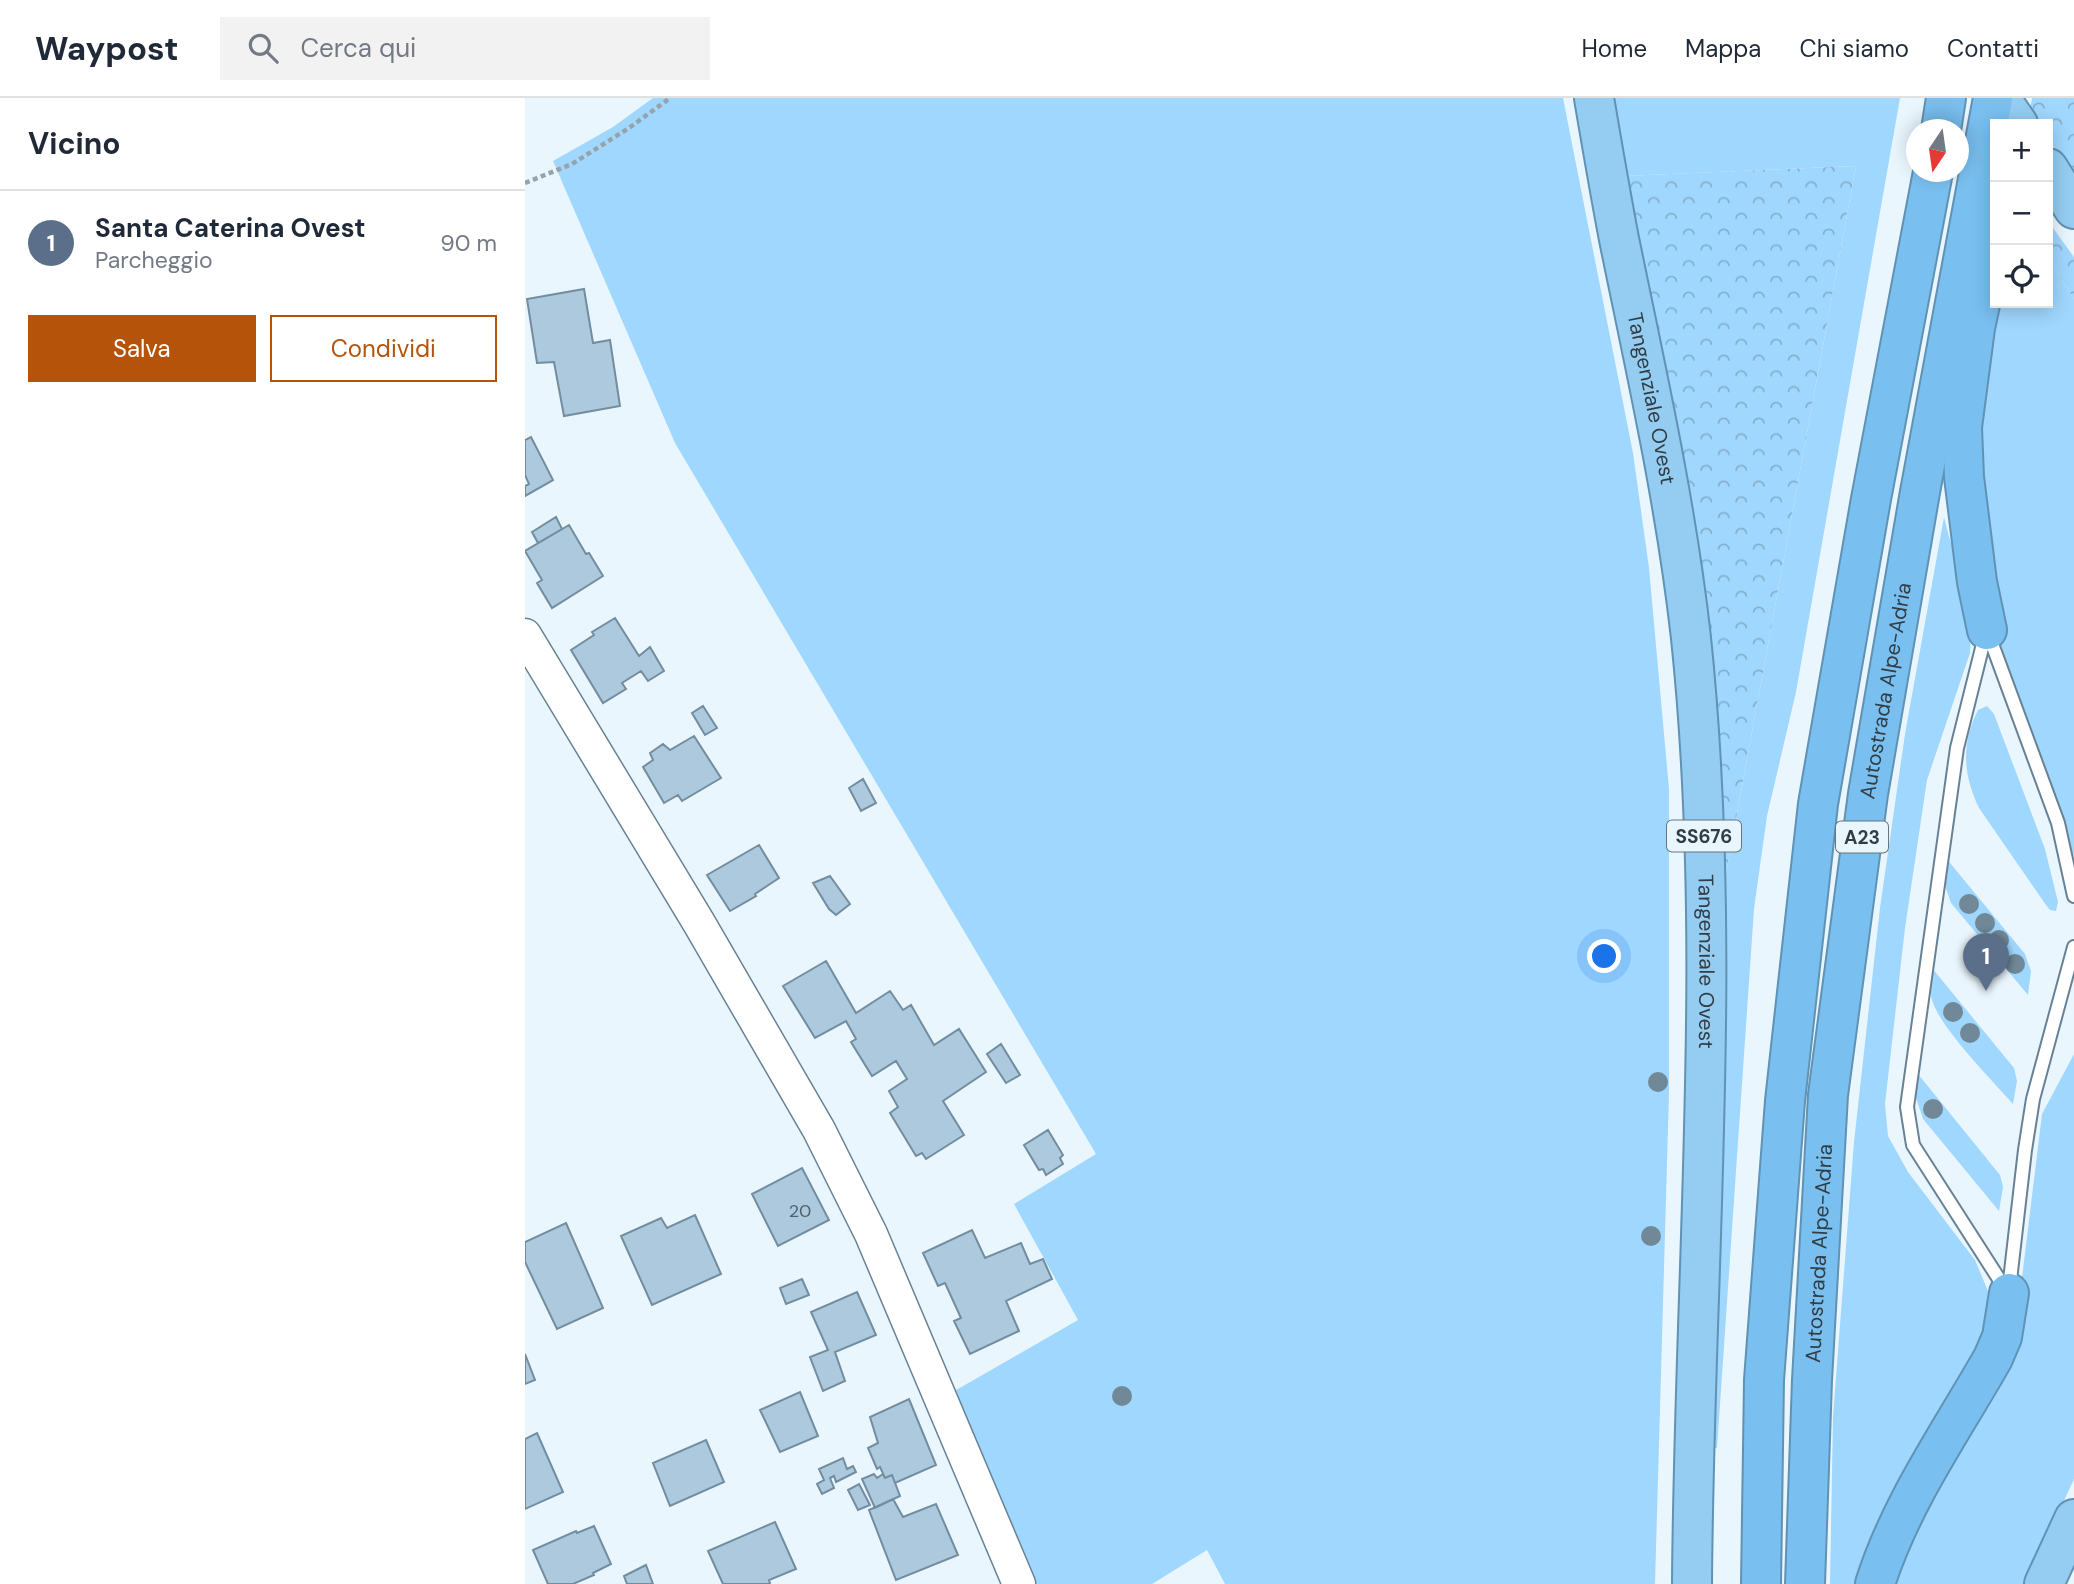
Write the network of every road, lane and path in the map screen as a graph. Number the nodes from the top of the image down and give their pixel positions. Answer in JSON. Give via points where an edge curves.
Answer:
{"nodes":[{"id":1,"x":670,"y":98,"type":"edge"},
{"id":2,"x":1594,"y":98,"type":"edge"},
{"id":3,"x":1924,"y":98,"type":"edge"},
{"id":4,"x":1946,"y":98,"type":"edge"},
{"id":5,"x":1993,"y":98,"type":"edge"},
{"id":6,"x":2000,"y":98,"type":"edge"},
{"id":7,"x":1925,"y":119,"type":"edge"},
{"id":8,"x":1943,"y":119,"type":"edge"},
{"id":9,"x":2015,"y":119,"type":"edge"},
{"id":10,"x":1983,"y":146,"type":"junction"},
{"id":11,"x":2053,"y":176,"type":"edge"},
{"id":12,"x":1930,"y":182,"type":"edge"},
{"id":13,"x":1990,"y":182,"type":"edge"},
{"id":14,"x":525,"y":183,"type":"edge"},
{"id":15,"x":2074,"y":209,"type":"edge"},
{"id":16,"x":1992,"y":245,"type":"edge"},
{"id":17,"x":1987,"y":629,"type":"junction"},
{"id":18,"x":525,"y":635,"type":"edge"},
{"id":19,"x":2074,"y":896,"type":"edge"},
{"id":20,"x":2074,"y":947,"type":"edge"},
{"id":21,"x":2008,"y":1293,"type":"junction"},
{"id":22,"x":2074,"y":1519,"type":"edge"},
{"id":23,"x":1019,"y":1584,"type":"edge"},
{"id":24,"x":1692,"y":1584,"type":"edge"},
{"id":25,"x":1761,"y":1584,"type":"edge"},
{"id":26,"x":1805,"y":1584,"type":"edge"},
{"id":27,"x":1875,"y":1584,"type":"edge"},
{"id":28,"x":2045,"y":1584,"type":"edge"}],
"edges":[{"from":1,"to":14,"type":"path","via":[[572,164]]},
{"from":2,"to":24,"type":"highway","name":"Tangenziale Ovest","number":"SS676","via":[[1660,430],[1691,637],[1705,839],[1704,1116]]},
{"from":3,"to":7,"type":"highway"},
{"from":4,"to":8,"type":"highway"},
{"from":5,"to":10,"type":"highway","name":"Autostrada Alpe-Adria","number":"A23"},
{"from":6,"to":9,"type":"highway"},
{"from":10,"to":13,"type":"highway"},
{"from":10,"to":26,"type":"highway","name":"Autostrada Alpe-Adria","number":"A23","via":[[1868,794],[1828,1095]]},
{"from":11,"to":15,"type":"highway"},
{"from":12,"to":25,"type":"highway","name":"Autostrada Alpe-Adria","number":"A23","via":[[1818,804],[1786,1088],[1764,1380]]},
{"from":16,"to":17,"type":"highway","via":[[1975,328],[1962,427],[1965,489]]},
{"from":17,"to":19,"type":"lane","via":[[2058,823]]},
{"from":17,"to":21,"type":"lane","via":[[1957,748],[1907,1107],[1913,1145]]},
{"from":18,"to":23,"type":"street","via":[[819,1130],[871,1234]]},
{"from":20,"to":21,"type":"lane","via":[[2033,1099]]},
{"from":21,"to":27,"type":"highway","via":[[2002,1337],[1993,1358],[1918,1484]]},
{"from":22,"to":28,"type":"highway"}]}
